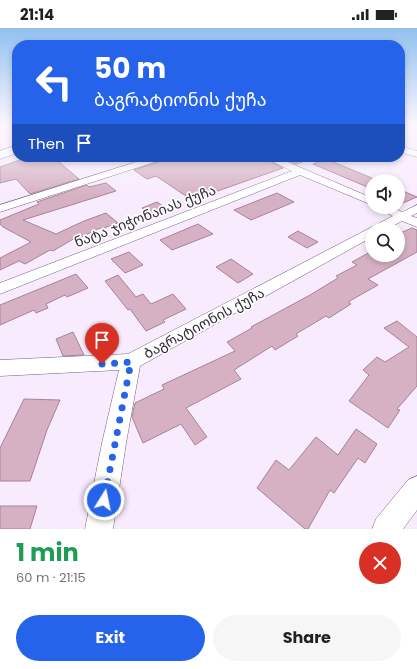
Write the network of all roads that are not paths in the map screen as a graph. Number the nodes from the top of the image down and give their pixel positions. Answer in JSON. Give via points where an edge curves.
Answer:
{"nodes":[{"id":1,"x":405,"y":150,"type":"edge"},
{"id":2,"x":12,"y":151,"type":"edge"},
{"id":3,"x":417,"y":154,"type":"edge"},
{"id":4,"x":0,"y":155,"type":"edge"},
{"id":5,"x":146,"y":162,"type":"edge"},
{"id":6,"x":280,"y":162,"type":"edge"},
{"id":7,"x":301,"y":171,"type":"junction"},
{"id":8,"x":365,"y":199,"type":"edge"},
{"id":9,"x":417,"y":208,"type":"edge"},
{"id":10,"x":0,"y":209,"type":"edge"},
{"id":11,"x":398,"y":214,"type":"edge"},
{"id":12,"x":402,"y":216,"type":"junction"},
{"id":13,"x":391,"y":222,"type":"edge"},
{"id":14,"x":417,"y":223,"type":"edge"},
{"id":15,"x":365,"y":236,"type":"edge"},
{"id":16,"x":0,"y":289,"type":"edge"},
{"id":17,"x":131,"y":362,"type":"junction"},
{"id":18,"x":0,"y":368,"type":"edge"},
{"id":19,"x":417,"y":489,"type":"edge"},
{"id":20,"x":99,"y":529,"type":"edge"},
{"id":21,"x":386,"y":529,"type":"edge"}],
"edges":[{"from":1,"to":3,"type":"street"},
{"from":2,"to":4,"type":"main road"},
{"from":5,"to":10,"type":"street"},
{"from":6,"to":7,"type":"street"},
{"from":7,"to":8,"type":"street"},
{"from":7,"to":16,"type":"street","name":"ნატა ჯიჭონაიას ქუჩა"},
{"from":9,"to":12,"type":"street"},
{"from":11,"to":12,"type":"street"},
{"from":12,"to":13,"type":"street"},
{"from":12,"to":14,"type":"street"},
{"from":15,"to":17,"type":"street","name":"ბაგრატიონის ქუჩა"},
{"from":17,"to":18,"type":"street","name":"ბაგრატიონის ქუჩა"},
{"from":17,"to":20,"type":"street"},
{"from":19,"to":21,"type":"street"}]}
